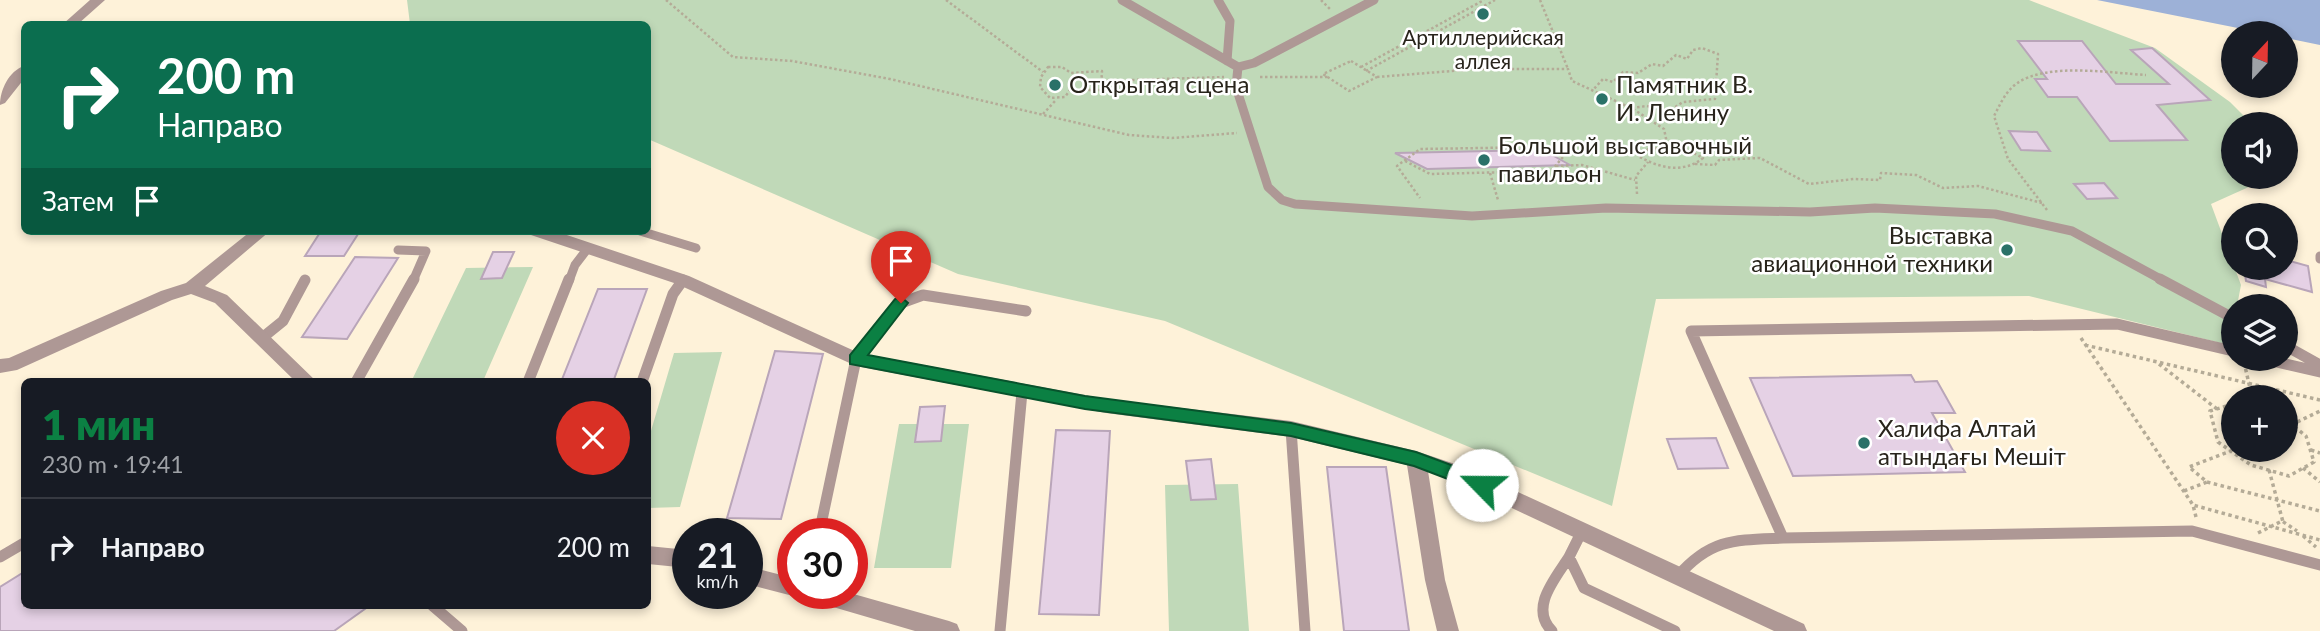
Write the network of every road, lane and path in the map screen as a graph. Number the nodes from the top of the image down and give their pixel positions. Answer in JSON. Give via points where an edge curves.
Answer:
{"nodes":[{"id":1,"x":98,"y":0,"type":"edge"},
{"id":2,"x":666,"y":0,"type":"edge"},
{"id":3,"x":946,"y":0,"type":"edge"},
{"id":4,"x":1122,"y":0,"type":"edge"},
{"id":5,"x":1218,"y":0,"type":"edge"},
{"id":6,"x":1374,"y":0,"type":"edge"},
{"id":7,"x":1484,"y":0,"type":"edge"},
{"id":8,"x":1496,"y":0,"type":"edge"},
{"id":9,"x":1540,"y":0,"type":"edge"},
{"id":10,"x":74,"y":21,"type":"edge"},
{"id":11,"x":1227,"y":61,"type":"junction"},
{"id":12,"x":1361,"y":67,"type":"junction"},
{"id":13,"x":1567,"y":69,"type":"junction"},
{"id":14,"x":1366,"y":71,"type":"junction"},
{"id":15,"x":1043,"y":72,"type":"junction"},
{"id":16,"x":1237,"y":72,"type":"junction"},
{"id":17,"x":21,"y":75,"type":"edge"},
{"id":18,"x":2146,"y":75,"type":"dead end"},
{"id":19,"x":1328,"y":77,"type":"junction"},
{"id":20,"x":1377,"y":77,"type":"junction"},
{"id":21,"x":1102,"y":81,"type":"junction"},
{"id":22,"x":1593,"y":90,"type":"junction"},
{"id":23,"x":0,"y":100,"type":"edge"},
{"id":24,"x":1056,"y":100,"type":"junction"},
{"id":25,"x":1631,"y":108,"type":"junction"},
{"id":26,"x":1042,"y":115,"type":"junction"},
{"id":27,"x":1250,"y":132,"type":"junction"},
{"id":28,"x":1668,"y":148,"type":"junction"},
{"id":29,"x":1405,"y":161,"type":"junction"},
{"id":30,"x":1648,"y":162,"type":"junction"},
{"id":31,"x":1695,"y":164,"type":"junction"},
{"id":32,"x":1556,"y":166,"type":"junction"},
{"id":33,"x":1490,"y":172,"type":"junction"},
{"id":34,"x":1635,"y":180,"type":"junction"},
{"id":35,"x":2042,"y":203,"type":"junction"},
{"id":36,"x":1644,"y":209,"type":"junction"},
{"id":37,"x":1425,"y":213,"type":"junction"},
{"id":38,"x":1502,"y":215,"type":"junction"},
{"id":39,"x":2072,"y":231,"type":"junction"},
{"id":40,"x":651,"y":234,"type":"edge"},
{"id":41,"x":257,"y":235,"type":"edge"},
{"id":42,"x":549,"y":235,"type":"edge"},
{"id":43,"x":588,"y":248,"type":"junction"},
{"id":44,"x":696,"y":248,"type":"dead end"},
{"id":45,"x":398,"y":250,"type":"dead end"},
{"id":46,"x":305,"y":280,"type":"dead end"},
{"id":47,"x":683,"y":280,"type":"junction"},
{"id":48,"x":192,"y":288,"type":"junction"},
{"id":49,"x":1026,"y":311,"type":"dead end"},
{"id":50,"x":2221,"y":312,"type":"edge"},
{"id":51,"x":2071,"y":324,"type":"junction"},
{"id":52,"x":262,"y":338,"type":"junction"},
{"id":53,"x":2085,"y":345,"type":"junction"},
{"id":54,"x":2221,"y":348,"type":"edge"},
{"id":55,"x":2298,"y":353,"type":"edge"},
{"id":56,"x":856,"y":359,"type":"junction"},
{"id":57,"x":2159,"y":364,"type":"junction"},
{"id":58,"x":2320,"y":365,"type":"edge"},
{"id":59,"x":0,"y":366,"type":"edge"},
{"id":60,"x":2298,"y":367,"type":"edge"},
{"id":61,"x":2246,"y":371,"type":"edge"},
{"id":62,"x":2320,"y":372,"type":"edge"},
{"id":63,"x":304,"y":378,"type":"edge"},
{"id":64,"x":358,"y":378,"type":"edge"},
{"id":65,"x":530,"y":378,"type":"edge"},
{"id":66,"x":643,"y":378,"type":"edge"},
{"id":67,"x":2249,"y":383,"type":"junction"},
{"id":68,"x":1022,"y":392,"type":"junction"},
{"id":69,"x":2320,"y":400,"type":"edge"},
{"id":70,"x":2221,"y":408,"type":"edge"},
{"id":71,"x":2217,"y":409,"type":"junction"},
{"id":72,"x":2320,"y":411,"type":"edge"},
{"id":73,"x":2298,"y":422,"type":"edge"},
{"id":74,"x":1291,"y":429,"type":"junction"},
{"id":75,"x":2298,"y":430,"type":"edge"},
{"id":76,"x":2221,"y":444,"type":"edge"},
{"id":77,"x":2311,"y":450,"type":"junction"},
{"id":78,"x":2320,"y":453,"type":"edge"},
{"id":79,"x":2221,"y":455,"type":"edge"},
{"id":80,"x":1416,"y":459,"type":"junction"},
{"id":81,"x":2247,"y":462,"type":"edge"},
{"id":82,"x":2303,"y":468,"type":"junction"},
{"id":83,"x":2269,"y":470,"type":"junction"},
{"id":84,"x":2207,"y":482,"type":"junction"},
{"id":85,"x":2320,"y":482,"type":"edge"},
{"id":86,"x":2184,"y":491,"type":"junction"},
{"id":87,"x":2277,"y":500,"type":"junction"},
{"id":88,"x":2193,"y":505,"type":"junction"},
{"id":89,"x":2320,"y":511,"type":"edge"},
{"id":90,"x":822,"y":518,"type":"edge"},
{"id":91,"x":2282,"y":521,"type":"junction"},
{"id":92,"x":2271,"y":526,"type":"junction"},
{"id":93,"x":2285,"y":530,"type":"junction"},
{"id":94,"x":1582,"y":531,"type":"junction"},
{"id":95,"x":2198,"y":533,"type":"junction"},
{"id":96,"x":2301,"y":534,"type":"junction"},
{"id":97,"x":1783,"y":538,"type":"junction"},
{"id":98,"x":2320,"y":540,"type":"edge"},
{"id":99,"x":2238,"y":544,"type":"junction"},
{"id":100,"x":21,"y":545,"type":"edge"},
{"id":101,"x":2320,"y":551,"type":"edge"},
{"id":102,"x":651,"y":555,"type":"edge"},
{"id":103,"x":0,"y":557,"type":"edge"},
{"id":104,"x":672,"y":557,"type":"edge"},
{"id":105,"x":1569,"y":557,"type":"junction"},
{"id":106,"x":2291,"y":558,"type":"junction"},
{"id":107,"x":2320,"y":565,"type":"edge"},
{"id":108,"x":1678,"y":576,"type":"junction"},
{"id":109,"x":436,"y":609,"type":"edge"},
{"id":110,"x":861,"y":609,"type":"edge"},
{"id":111,"x":904,"y":624,"type":"edge"},
{"id":112,"x":462,"y":631,"type":"edge"},
{"id":113,"x":949,"y":631,"type":"edge"},
{"id":114,"x":1000,"y":631,"type":"edge"},
{"id":115,"x":1305,"y":631,"type":"edge"},
{"id":116,"x":1448,"y":631,"type":"edge"},
{"id":117,"x":1552,"y":631,"type":"edge"},
{"id":118,"x":1675,"y":631,"type":"edge"},
{"id":119,"x":1796,"y":631,"type":"edge"}],
"edges":[{"from":1,"to":10,"type":"street"},
{"from":2,"to":26,"type":"path","via":[[733,57],[853,72]]},
{"from":3,"to":15,"type":"path"},
{"from":4,"to":11,"type":"lane"},
{"from":5,"to":11,"type":"lane","via":[[1229,11],[1233,29]]},
{"from":6,"to":16,"type":"lane"},
{"from":7,"to":12,"type":"path"},
{"from":8,"to":14,"type":"path"},
{"from":9,"to":13,"type":"path"},
{"from":11,"to":16,"type":"lane"},
{"from":12,"to":14,"type":"path"},
{"from":12,"to":19,"type":"path","via":[[1351,61],[1323,74]]},
{"from":13,"to":20,"type":"path","via":[[1477,69]]},
{"from":13,"to":22,"type":"path","via":[[1572,81]]},
{"from":14,"to":20,"type":"path"},
{"from":15,"to":21,"type":"path","via":[[1062,67],[1071,72],[1102,71]]},
{"from":15,"to":24,"type":"path","via":[[1038,85],[1043,94]]},
{"from":16,"to":19,"type":"path"},
{"from":16,"to":21,"type":"path"},
{"from":16,"to":27,"type":"lane","via":[[1236,87]]},
{"from":17,"to":23,"type":"street"},
{"from":18,"to":35,"type":"path","via":[[2051,73],[2028,77],[2003,99],[1994,116],[2008,159]]},
{"from":19,"to":20,"type":"path","via":[[1349,91]]},
{"from":21,"to":24,"type":"path","via":[[1101,90],[1070,90]]},
{"from":22,"to":25,"type":"path"},
{"from":22,"to":25,"type":"path","via":[[1602,79],[1613,82],[1627,70],[1638,74],[1653,62],[1663,66],[1676,55],[1687,59],[1693,50],[1718,54],[1715,99],[1683,102],[1669,111]]},
{"from":24,"to":26,"type":"path"},
{"from":25,"to":28,"type":"path","via":[[1664,129]]},
{"from":26,"to":27,"type":"path","via":[[1129,135],[1194,137]]},
{"from":27,"to":37,"type":"lane","via":[[1268,187],[1282,200]]},
{"from":28,"to":30,"type":"path","via":[[1650,148],[1638,156]]},
{"from":28,"to":31,"type":"path","via":[[1686,149],[1703,158]]},
{"from":29,"to":32,"type":"path","via":[[1420,149],[1542,146],[1563,157]]},
{"from":29,"to":33,"type":"path","via":[[1430,174]]},
{"from":29,"to":37,"type":"path","via":[[1400,160],[1398,169],[1419,191]]},
{"from":30,"to":31,"type":"path","via":[[1658,167]]},
{"from":30,"to":34,"type":"path"},
{"from":31,"to":35,"type":"path","via":[[1760,158],[1809,184],[1880,180],[1881,173],[1916,175],[1943,188],[1978,186]]},
{"from":32,"to":33,"type":"path","via":[[1551,171]]},
{"from":32,"to":34,"type":"path","via":[[1582,165]]},
{"from":33,"to":38,"type":"path"},
{"from":34,"to":36,"type":"path"},
{"from":35,"to":39,"type":"path"},
{"from":36,"to":38,"type":"lane"},
{"from":36,"to":39,"type":"lane","via":[[1810,212],[1875,208],[1995,214]]},
{"from":37,"to":38,"type":"lane"},
{"from":39,"to":50,"type":"lane"},
{"from":40,"to":44,"type":"lane"},
{"from":41,"to":48,"type":"street"},
{"from":42,"to":43,"type":"street"},
{"from":43,"to":47,"type":"street"},
{"from":43,"to":65,"type":"lane","via":[[575,265]]},
{"from":45,"to":64,"type":"lane","via":[[426,251],[424,261]]},
{"from":46,"to":52,"type":"lane","via":[[283,321]]},
{"from":47,"to":56,"type":"street"},
{"from":47,"to":66,"type":"lane","via":[[673,294]]},
{"from":48,"to":52,"type":"street","via":[[221,299]]},
{"from":48,"to":59,"type":"street"},
{"from":49,"to":56,"type":"lane","via":[[923,295],[901,303]]},
{"from":51,"to":53,"type":"path"},
{"from":51,"to":54,"type":"lane","via":[[2117,324]]},
{"from":51,"to":97,"type":"lane","via":[[1691,331]]},
{"from":52,"to":63,"type":"street"},
{"from":53,"to":57,"type":"path"},
{"from":53,"to":86,"type":"path"},
{"from":55,"to":58,"type":"lane"},
{"from":56,"to":68,"type":"street"},
{"from":56,"to":90,"type":"lane"},
{"from":57,"to":67,"type":"path"},
{"from":57,"to":71,"type":"path"},
{"from":60,"to":62,"type":"lane"},
{"from":61,"to":67,"type":"path"},
{"from":67,"to":69,"type":"path"},
{"from":68,"to":74,"type":"street"},
{"from":68,"to":114,"type":"lane"},
{"from":70,"to":71,"type":"path"},
{"from":71,"to":76,"type":"path","via":[[2210,411]]},
{"from":72,"to":73,"type":"path"},
{"from":74,"to":80,"type":"street"},
{"from":74,"to":115,"type":"lane"},
{"from":75,"to":77,"type":"path"},
{"from":77,"to":78,"type":"path"},
{"from":77,"to":82,"type":"path","via":[[2314,463]]},
{"from":79,"to":84,"type":"path","via":[[2189,467]]},
{"from":80,"to":94,"type":"street"},
{"from":80,"to":116,"type":"street","via":[[1434,580]]},
{"from":81,"to":83,"type":"path"},
{"from":82,"to":83,"type":"path","via":[[2289,476]]},
{"from":82,"to":85,"type":"path"},
{"from":83,"to":87,"type":"path"},
{"from":84,"to":86,"type":"path"},
{"from":84,"to":87,"type":"path"},
{"from":86,"to":88,"type":"path"},
{"from":87,"to":89,"type":"path"},
{"from":87,"to":91,"type":"path"},
{"from":88,"to":92,"type":"path"},
{"from":88,"to":95,"type":"path"},
{"from":91,"to":92,"type":"path"},
{"from":91,"to":93,"type":"path"},
{"from":91,"to":96,"type":"path"},
{"from":92,"to":93,"type":"path"},
{"from":92,"to":99,"type":"path"},
{"from":93,"to":96,"type":"path"},
{"from":93,"to":106,"type":"path"},
{"from":94,"to":105,"type":"lane"},
{"from":94,"to":108,"type":"street"},
{"from":95,"to":97,"type":"lane"},
{"from":95,"to":99,"type":"lane"},
{"from":96,"to":98,"type":"path"},
{"from":96,"to":101,"type":"path"},
{"from":97,"to":108,"type":"lane","via":[[1718,542],[1689,562]]},
{"from":99,"to":106,"type":"lane"},
{"from":100,"to":103,"type":"lane"},
{"from":102,"to":104,"type":"street"},
{"from":105,"to":117,"type":"lane","via":[[1539,609]]},
{"from":105,"to":118,"type":"lane","via":[[1584,588]]},
{"from":106,"to":107,"type":"lane"},
{"from":108,"to":119,"type":"street"},
{"from":109,"to":112,"type":"lane"},
{"from":110,"to":111,"type":"street"},
{"from":111,"to":113,"type":"street"}]}
